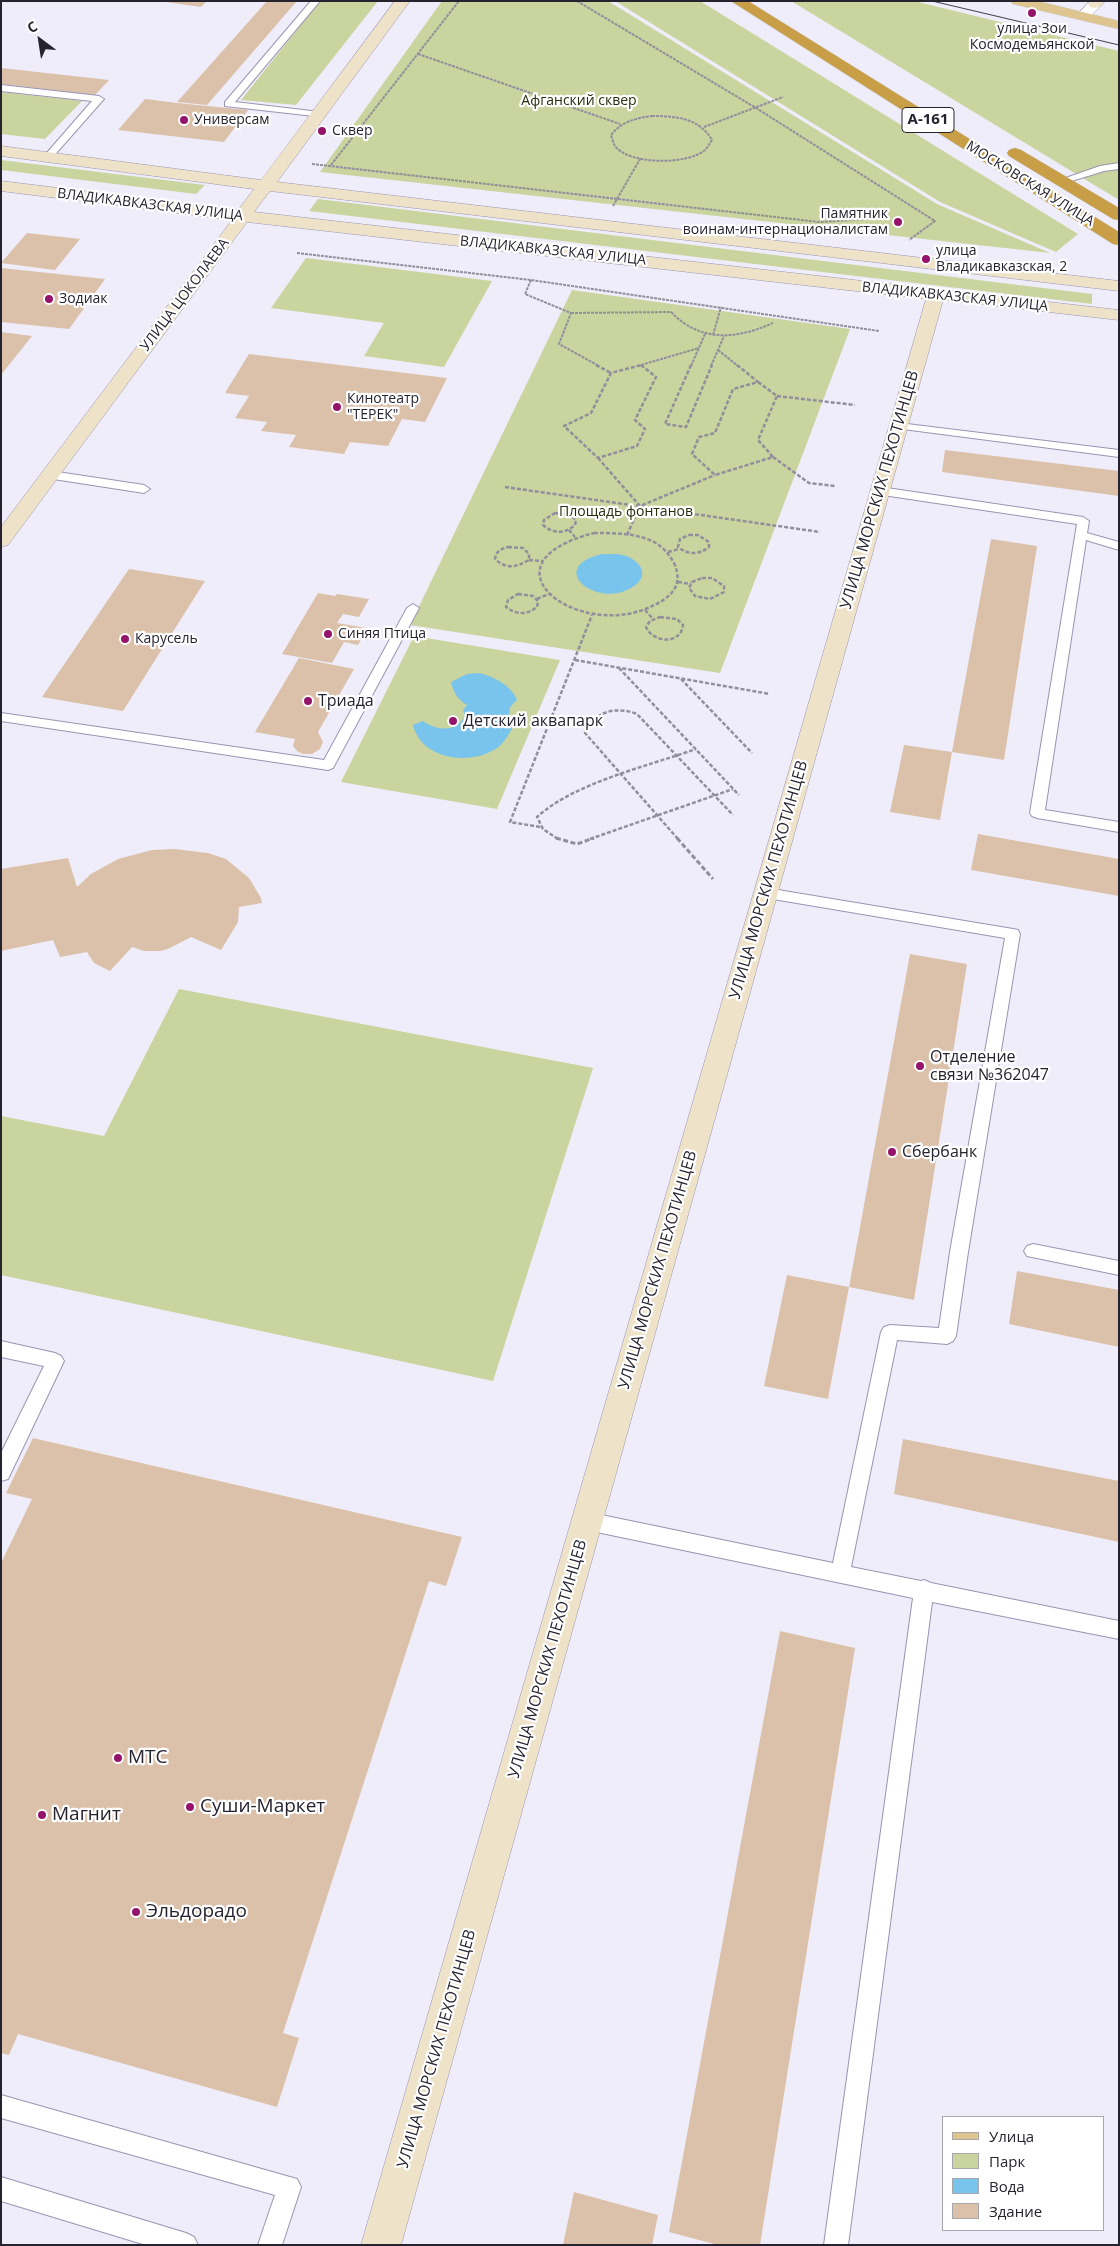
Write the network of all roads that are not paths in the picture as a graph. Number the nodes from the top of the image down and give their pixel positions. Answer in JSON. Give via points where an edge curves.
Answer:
{"nodes":[{"id":1,"x":316,"y":1,"type":"edge"},
{"id":2,"x":403,"y":1,"type":"edge"},
{"id":3,"x":738,"y":1,"type":"edge"},
{"id":4,"x":1018,"y":1,"type":"edge"},
{"id":5,"x":1094,"y":6,"type":"edge"},
{"id":6,"x":1119,"y":25,"type":"edge"},
{"id":7,"x":1,"y":88,"type":"edge"},
{"id":8,"x":320,"y":115,"type":"junction"},
{"id":9,"x":1005,"y":146,"type":"dead end"},
{"id":10,"x":1,"y":151,"type":"edge"},
{"id":11,"x":48,"y":157,"type":"junction"},
{"id":12,"x":1119,"y":166,"type":"edge"},
{"id":13,"x":1062,"y":181,"type":"junction"},
{"id":14,"x":1,"y":186,"type":"edge"},
{"id":15,"x":268,"y":186,"type":"junction"},
{"id":16,"x":1119,"y":215,"type":"edge"},
{"id":17,"x":243,"y":216,"type":"junction"},
{"id":18,"x":1119,"y":240,"type":"edge"},
{"id":19,"x":1099,"y":284,"type":"junction"},
{"id":20,"x":1118,"y":286,"type":"edge"},
{"id":21,"x":936,"y":294,"type":"junction"},
{"id":22,"x":1111,"y":314,"type":"edge"},
{"id":23,"x":898,"y":426,"type":"junction"},
{"id":24,"x":1119,"y":454,"type":"edge"},
{"id":25,"x":52,"y":475,"type":"junction"},
{"id":26,"x":144,"y":489,"type":"dead end"},
{"id":27,"x":880,"y":491,"type":"junction"},
{"id":28,"x":1081,"y":535,"type":"junction"},
{"id":29,"x":1,"y":541,"type":"edge"},
{"id":30,"x":1119,"y":546,"type":"edge"},
{"id":31,"x":413,"y":608,"type":"dead end"},
{"id":32,"x":1,"y":717,"type":"edge"},
{"id":33,"x":1119,"y":827,"type":"edge"},
{"id":34,"x":766,"y":893,"type":"junction"},
{"id":35,"x":1033,"y":1251,"type":"dead end"},
{"id":36,"x":1119,"y":1268,"type":"edge"},
{"id":37,"x":1,"y":1349,"type":"edge"},
{"id":38,"x":1,"y":1473,"type":"edge"},
{"id":39,"x":587,"y":1521,"type":"junction"},
{"id":40,"x":840,"y":1574,"type":"junction"},
{"id":41,"x":924,"y":1589,"type":"junction"},
{"id":42,"x":1119,"y":1630,"type":"edge"},
{"id":43,"x":1,"y":2106,"type":"edge"},
{"id":44,"x":1,"y":2189,"type":"edge"},
{"id":45,"x":186,"y":2245,"type":"edge"},
{"id":46,"x":270,"y":2245,"type":"edge"},
{"id":47,"x":381,"y":2245,"type":"edge"},
{"id":48,"x":836,"y":2245,"type":"edge"}],
"edges":[{"from":1,"to":8,"type":"lane","via":[[228,104]]},
{"from":2,"to":8,"type":"street","name":"УЛИЦА ЦОКОЛАЕВА"},
{"from":3,"to":18,"type":"highway","name":"МОСКОВСКАЯ УЛИЦА","number":"А-161"},
{"from":4,"to":5,"type":"main road"},
{"from":5,"to":6,"type":"main road"},
{"from":7,"to":11,"type":"lane","via":[[99,99]]},
{"from":8,"to":15,"type":"street","name":"УЛИЦА ЦОКОЛАЕВА"},
{"from":9,"to":13,"type":"highway","name":"МОСКОВСКАЯ УЛИЦА"},
{"from":10,"to":11,"type":"street","name":"ВЛАДИКАВКАЗСКАЯ УЛИЦА"},
{"from":11,"to":15,"type":"street","name":"ВЛАДИКАВКАЗСКАЯ УЛИЦА"},
{"from":12,"to":13,"type":"lane"},
{"from":13,"to":16,"type":"highway","name":"МОСКОВСКАЯ УЛИЦА"},
{"from":14,"to":17,"type":"street","name":"ВЛАДИКАВКАЗСКАЯ УЛИЦА"},
{"from":15,"to":17,"type":"street","name":"УЛИЦА ЦОКОЛАЕВА"},
{"from":15,"to":19,"type":"street","name":"ВЛАДИКАВКАЗСКАЯ УЛИЦА"},
{"from":17,"to":21,"type":"street","name":"ВЛАДИКАВКАЗСКАЯ УЛИЦА"},
{"from":17,"to":25,"type":"street","name":"УЛИЦА ЦОКОЛАЕВА"},
{"from":19,"to":20,"type":"street","name":"ВЛАДИКАВКАЗСКАЯ УЛИЦА"},
{"from":19,"to":22,"type":"street","name":"ВЛАДИКАВКАЗСКАЯ УЛИЦА"},
{"from":21,"to":22,"type":"street","name":"ВЛАДИКАВКАЗСКАЯ УЛИЦА"},
{"from":21,"to":23,"type":"street","name":"УЛИЦА МОРСКИХ ПЕХОТИНЦЕВ"},
{"from":23,"to":24,"type":"lane"},
{"from":23,"to":27,"type":"street","name":"УЛИЦА МОРСКИХ ПЕХОТИНЦЕВ"},
{"from":25,"to":26,"type":"lane"},
{"from":25,"to":29,"type":"street","name":"УЛИЦА ЦОКОЛАЕВА"},
{"from":27,"to":28,"type":"lane","via":[[1083,521]]},
{"from":27,"to":34,"type":"street","name":"УЛИЦА МОРСКИХ ПЕХОТИНЦЕВ"},
{"from":28,"to":30,"type":"lane"},
{"from":28,"to":33,"type":"lane","via":[[1037,813]]},
{"from":31,"to":32,"type":"lane","via":[[328,765]]},
{"from":34,"to":39,"type":"street","name":"УЛИЦА МОРСКИХ ПЕХОТИНЦЕВ"},
{"from":34,"to":40,"type":"lane","via":[[1013,934],[947,1336],[890,1332]]},
{"from":35,"to":36,"type":"lane"},
{"from":37,"to":38,"type":"lane","via":[[55,1361]]},
{"from":39,"to":40,"type":"lane"},
{"from":39,"to":47,"type":"street","name":"УЛИЦА МОРСКИХ ПЕХОТИНЦЕВ"},
{"from":40,"to":41,"type":"lane"},
{"from":41,"to":42,"type":"lane"},
{"from":41,"to":48,"type":"lane"},
{"from":43,"to":46,"type":"lane","via":[[289,2187]]},
{"from":44,"to":45,"type":"lane"}]}
